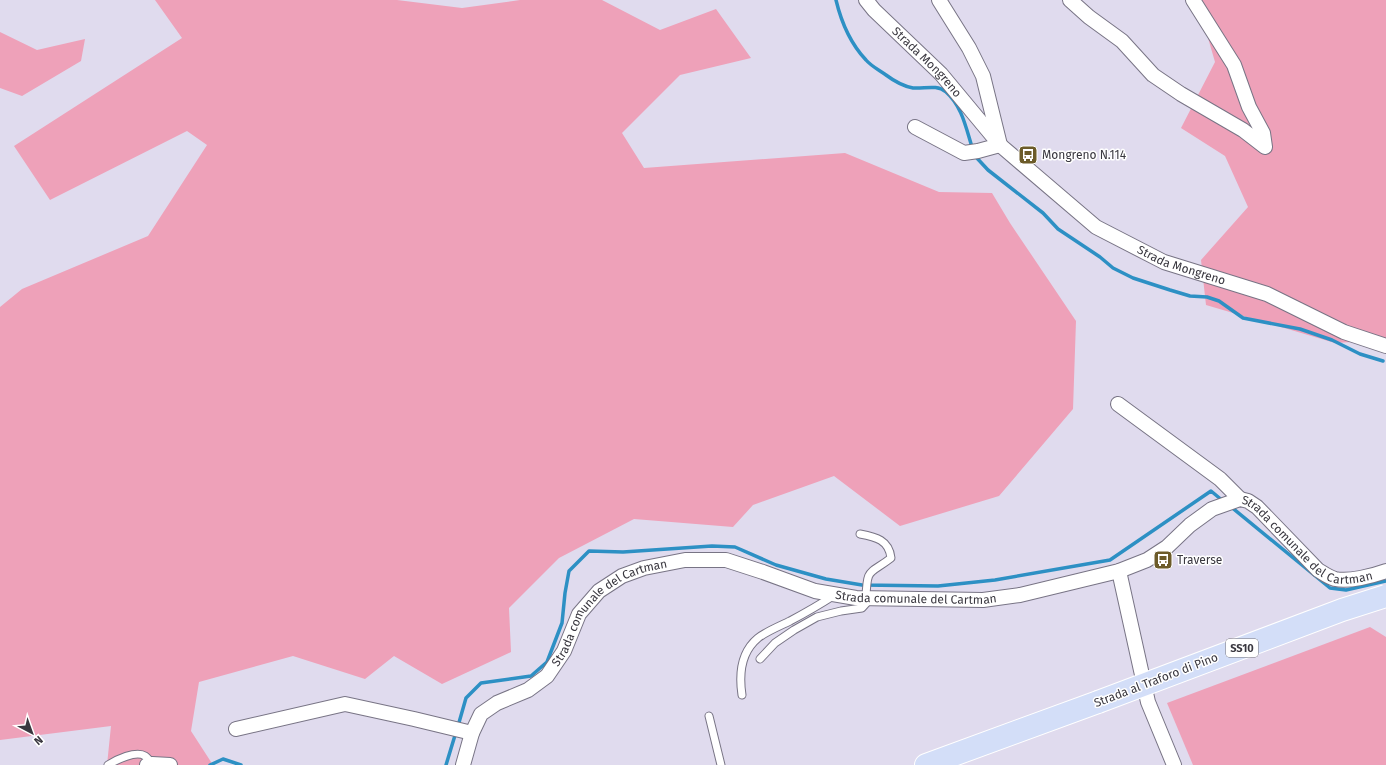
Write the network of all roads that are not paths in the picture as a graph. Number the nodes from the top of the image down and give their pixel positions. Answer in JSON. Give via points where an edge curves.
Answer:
{"nodes":[{"id":1,"x":866,"y":0,"type":"edge"},
{"id":2,"x":939,"y":0,"type":"edge"},
{"id":3,"x":1070,"y":0,"type":"edge"},
{"id":4,"x":1193,"y":0,"type":"edge"},
{"id":5,"x":915,"y":127,"type":"dead end"},
{"id":6,"x":1000,"y":145,"type":"junction"},
{"id":7,"x":1386,"y":346,"type":"edge"},
{"id":8,"x":1118,"y":404,"type":"dead end"},
{"id":9,"x":1237,"y":500,"type":"junction"},
{"id":10,"x":860,"y":534,"type":"dead end"},
{"id":11,"x":1119,"y":571,"type":"junction"},
{"id":12,"x":1386,"y":571,"type":"edge"},
{"id":13,"x":834,"y":594,"type":"junction"},
{"id":14,"x":868,"y":596,"type":"junction"},
{"id":15,"x":1386,"y":596,"type":"edge"},
{"id":16,"x":760,"y":659,"type":"dead end"},
{"id":17,"x":742,"y":695,"type":"dead end"},
{"id":18,"x":709,"y":716,"type":"dead end"},
{"id":19,"x":236,"y":729,"type":"dead end"},
{"id":20,"x":470,"y":732,"type":"junction"},
{"id":21,"x":149,"y":764,"type":"edge"},
{"id":22,"x":108,"y":765,"type":"edge"},
{"id":23,"x":170,"y":765,"type":"edge"},
{"id":24,"x":463,"y":765,"type":"edge"},
{"id":25,"x":721,"y":765,"type":"edge"},
{"id":26,"x":926,"y":765,"type":"edge"},
{"id":27,"x":1174,"y":765,"type":"edge"}],
"edges":[{"from":1,"to":6,"type":"street","name":"Strada Mongreno","via":[[941,74]]},
{"from":2,"to":6,"type":"street","via":[[983,76]]},
{"from":3,"to":4,"type":"street","via":[[1122,41],[1153,75],[1243,130],[1265,147],[1263,133],[1249,107],[1234,65]]},
{"from":5,"to":6,"type":"street","via":[[964,153],[978,152]]},
{"from":6,"to":7,"type":"street","name":"Strada Mongreno","via":[[1096,227],[1164,262],[1267,294],[1344,332]]},
{"from":8,"to":9,"type":"street","via":[[1220,479]]},
{"from":9,"to":11,"type":"street","name":"Strada comunale del Cartman","via":[[1212,509],[1190,524],[1167,547],[1147,560]]},
{"from":9,"to":12,"type":"street","name":"Strada comunale del Cartman","via":[[1248,501],[1257,507],[1325,575],[1335,579],[1348,579]]},
{"from":10,"to":14,"type":"lane","via":[[876,537],[890,550],[891,558],[871,571],[867,579]]},
{"from":11,"to":14,"type":"street","name":"Strada comunale del Cartman","via":[[1020,595],[983,600]]},
{"from":11,"to":27,"type":"street","via":[[1148,702]]},
{"from":13,"to":14,"type":"street","name":"Strada comunale del Cartman"},
{"from":13,"to":17,"type":"lane","via":[[811,610],[758,638],[748,649],[742,666]]},
{"from":13,"to":20,"type":"street","name":"Strada comunale del Cartman","via":[[815,592],[726,560],[685,560],[644,568],[622,576],[599,591],[578,614],[564,651],[547,676],[528,690],[497,703],[481,714]]},
{"from":14,"to":16,"type":"lane","via":[[862,608],[817,617],[794,630],[775,643]]},
{"from":15,"to":26,"type":"main road","name":"Strada al Traforo di Pino","number":"SS10","bridge":true,"via":[[1342,610]]},
{"from":18,"to":25,"type":"lane"},
{"from":19,"to":20,"type":"street","via":[[345,704]]},
{"from":20,"to":24,"type":"street","name":"Strada comunale del Cartman"},
{"from":21,"to":22,"type":"lane","via":[[145,755],[137,754]]},
{"from":21,"to":23,"type":"street"}]}
